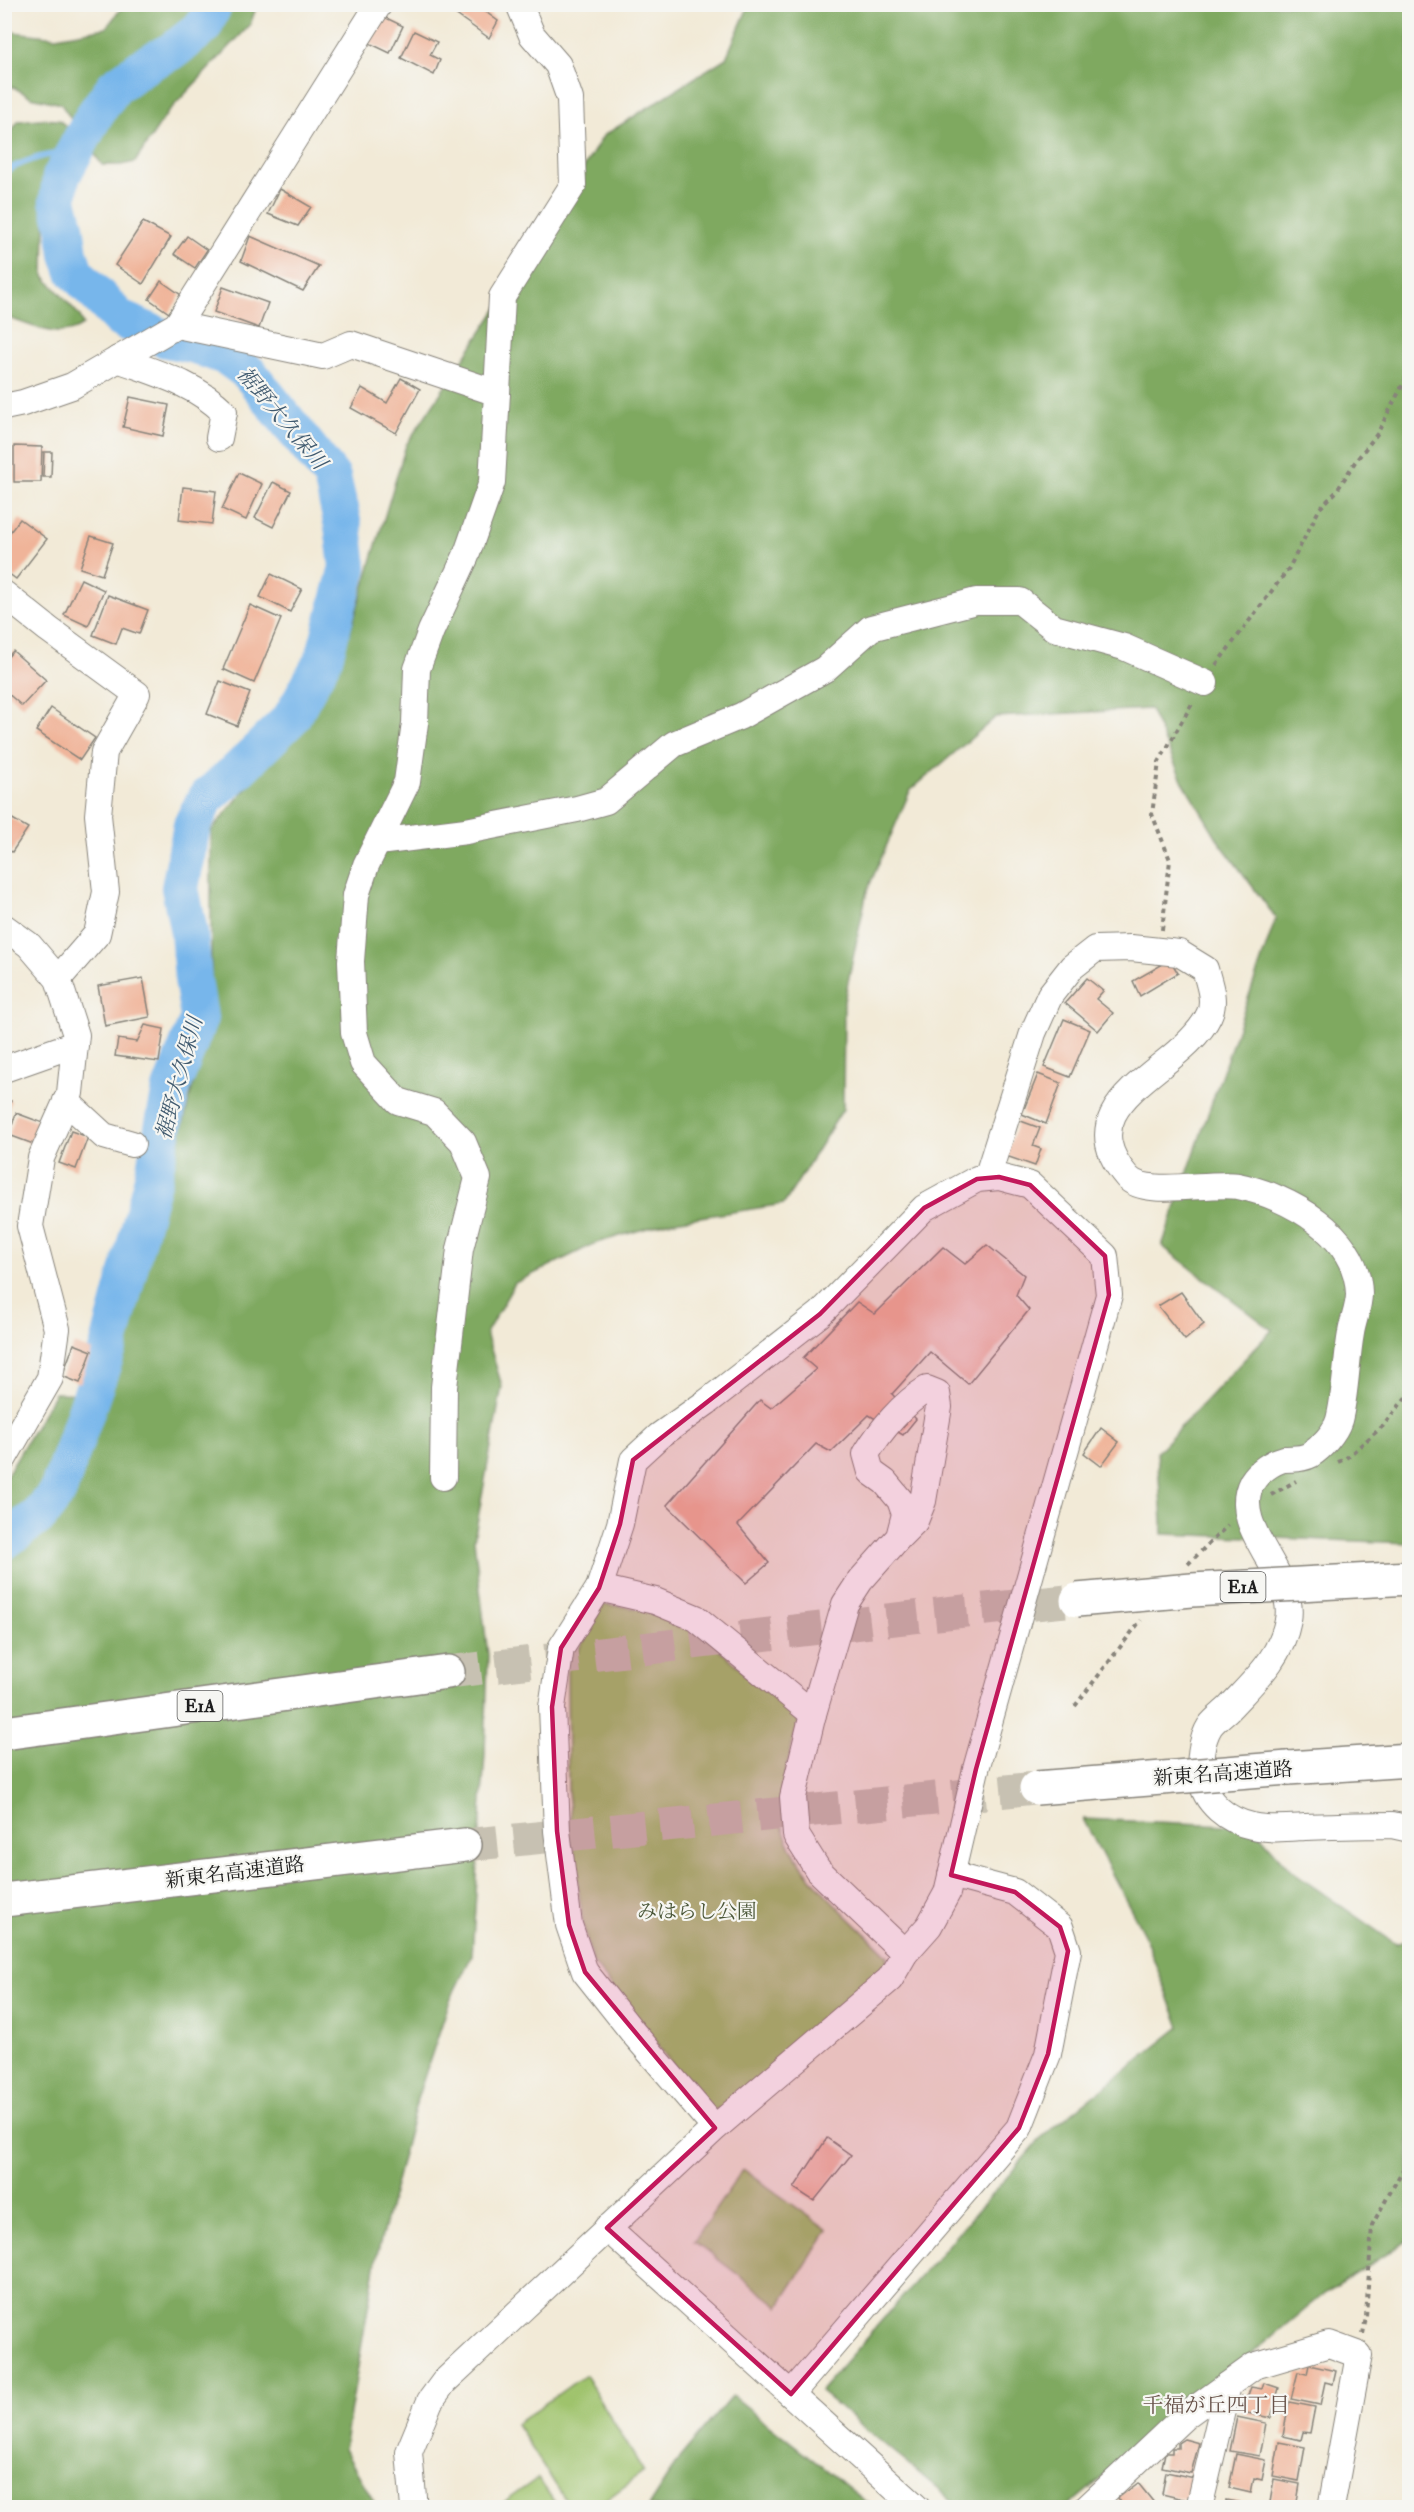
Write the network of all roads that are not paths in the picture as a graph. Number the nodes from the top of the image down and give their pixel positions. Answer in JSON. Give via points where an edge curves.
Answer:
{"nodes":[{"id":1,"x":380,"y":4,"type":"edge"},
{"id":2,"x":519,"y":4,"type":"edge"},
{"id":3,"x":177,"y":325,"type":"junction"},
{"id":4,"x":124,"y":356,"type":"junction"},
{"id":5,"x":497,"y":393,"type":"junction"},
{"id":6,"x":4,"y":407,"type":"edge"},
{"id":7,"x":219,"y":438,"type":"dead end"},
{"id":8,"x":4,"y":594,"type":"edge"},
{"id":9,"x":1205,"y":683,"type":"road end"},
{"id":10,"x":378,"y":842,"type":"junction"},
{"id":11,"x":4,"y":927,"type":"edge"},
{"id":12,"x":58,"y":979,"type":"junction"},
{"id":13,"x":75,"y":1044,"type":"junction"},
{"id":14,"x":4,"y":1069,"type":"edge"},
{"id":15,"x":66,"y":1101,"type":"junction"},
{"id":16,"x":132,"y":1144,"type":"dead end"},
{"id":17,"x":987,"y":1178,"type":"junction"},
{"id":18,"x":4,"y":1458,"type":"edge"},
{"id":19,"x":443,"y":1478,"type":"dead end"},
{"id":20,"x":899,"y":1537,"type":"junction"},
{"id":21,"x":1410,"y":1578,"type":"edge"},
{"id":22,"x":599,"y":1588,"type":"junction"},
{"id":23,"x":1077,"y":1600,"type":"tunnel mouth"},
{"id":24,"x":448,"y":1672,"type":"tunnel mouth"},
{"id":25,"x":813,"y":1714,"type":"junction"},
{"id":26,"x":4,"y":1733,"type":"edge"},
{"id":27,"x":1410,"y":1760,"type":"edge"},
{"id":28,"x":1036,"y":1788,"type":"tunnel mouth"},
{"id":29,"x":1410,"y":1829,"type":"edge"},
{"id":30,"x":465,"y":1845,"type":"tunnel mouth"},
{"id":31,"x":951,"y":1875,"type":"junction"},
{"id":32,"x":4,"y":1900,"type":"edge"},
{"id":33,"x":905,"y":1953,"type":"junction"},
{"id":34,"x":716,"y":2128,"type":"junction"},
{"id":35,"x":607,"y":2228,"type":"junction"},
{"id":36,"x":1228,"y":2385,"type":"junction"},
{"id":37,"x":791,"y":2394,"type":"junction"},
{"id":38,"x":414,"y":2508,"type":"edge"},
{"id":39,"x":917,"y":2508,"type":"edge"},
{"id":40,"x":1087,"y":2508,"type":"edge"},
{"id":41,"x":1199,"y":2508,"type":"edge"},
{"id":42,"x":1331,"y":2508,"type":"edge"}],
"edges":[{"from":1,"to":3,"type":"street"},
{"from":2,"to":5,"type":"street","via":[[532,35],[558,65],[570,99],[573,185],[502,297]]},
{"from":3,"to":4,"type":"street"},
{"from":3,"to":5,"type":"street","via":[[323,356],[351,344]]},
{"from":4,"to":6,"type":"street","via":[[72,386]]},
{"from":4,"to":7,"type":"street","via":[[210,398],[224,412]]},
{"from":5,"to":10,"type":"street","via":[[492,482],[466,556],[417,669],[407,782]]},
{"from":8,"to":12,"type":"street","via":[[137,694],[104,752],[98,815],[106,892],[97,934]]},
{"from":9,"to":10,"type":"street","via":[[1124,647],[1054,628],[1020,601],[976,601],[871,628],[825,669],[741,716],[674,744],[606,801],[466,831]]},
{"from":10,"to":19,"type":"street","via":[[356,895],[351,992],[354,1033],[363,1063],[398,1101],[434,1112],[463,1142],[478,1178],[460,1249],[444,1387]]},
{"from":11,"to":12,"type":"street","via":[[29,945]]},
{"from":12,"to":13,"type":"street","via":[[76,1035]]},
{"from":13,"to":14,"type":"street"},
{"from":13,"to":15,"type":"street"},
{"from":15,"to":16,"type":"street","via":[[104,1136]]},
{"from":15,"to":18,"type":"street","via":[[41,1158],[30,1226],[57,1329],[50,1378]]},
{"from":17,"to":22,"type":"street","via":[[977,1179],[924,1208],[820,1314],[633,1460],[620,1524]]},
{"from":17,"to":29,"type":"street","via":[[1033,1033],[1050,995],[1072,967],[1095,949],[1131,948],[1179,953],[1205,969],[1212,993],[1210,1014],[1193,1036],[1128,1093],[1112,1117],[1107,1141],[1118,1165],[1130,1181],[1149,1187],[1237,1186],[1278,1198],[1337,1237],[1355,1269],[1359,1295],[1339,1422],[1309,1456],[1282,1459],[1263,1468],[1252,1482],[1247,1499],[1249,1514],[1255,1533],[1280,1577],[1289,1604],[1288,1622],[1266,1670],[1209,1727],[1200,1766],[1202,1784],[1210,1800],[1227,1817],[1252,1826],[1392,1825]]},
{"from":17,"to":31,"type":"street","via":[[1030,1185],[1084,1235],[1105,1256],[1109,1294],[976,1769]]},
{"from":20,"to":20,"type":"street","via":[[915,1521],[923,1501],[939,1407],[937,1393],[927,1389],[916,1395],[866,1454],[871,1472],[900,1500],[905,1514]]},
{"from":20,"to":25,"type":"street","via":[[844,1604]]},
{"from":21,"to":23,"type":"highway","number":"E1A","bridge":true},
{"from":22,"to":25,"type":"street","via":[[655,1600],[696,1618]]},
{"from":22,"to":34,"type":"street","via":[[561,1648],[552,1707],[557,1831],[569,1925],[585,1972]]},
{"from":24,"to":26,"type":"highway","number":"E1A"},
{"from":25,"to":33,"type":"street","via":[[793,1797],[796,1835],[818,1870]]},
{"from":27,"to":28,"type":"highway","name":"新東名高速道路","bridge":true},
{"from":30,"to":32,"type":"highway","name":"新東名高速道路"},
{"from":31,"to":33,"type":"street","via":[[947,1893],[929,1926]]},
{"from":31,"to":37,"type":"street","via":[[1015,1892],[1060,1927],[1068,1951],[1048,2054],[1019,2128]]},
{"from":33,"to":34,"type":"street","via":[[890,1979]]},
{"from":34,"to":35,"type":"street"},
{"from":35,"to":37,"type":"street"},
{"from":35,"to":38,"type":"street","via":[[444,2382],[430,2401],[409,2452]]},
{"from":36,"to":40,"type":"street","via":[[1185,2416]]},
{"from":36,"to":41,"type":"street"},
{"from":36,"to":42,"type":"street","via":[[1254,2366],[1329,2344],[1359,2355]]},
{"from":37,"to":39,"type":"street"}]}
